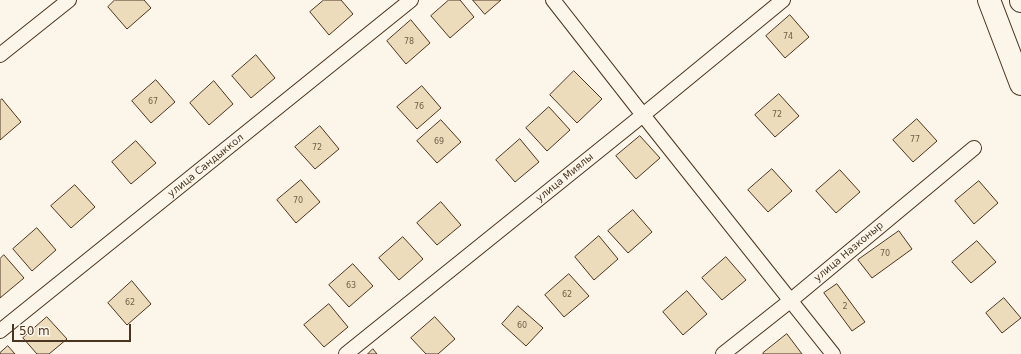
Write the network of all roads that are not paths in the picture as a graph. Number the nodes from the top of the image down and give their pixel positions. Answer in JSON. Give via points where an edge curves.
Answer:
{"nodes":[{"id":1,"x":411,"y":0,"type":"edge"},
{"id":2,"x":553,"y":0,"type":"edge"},
{"id":3,"x":783,"y":0,"type":"edge"},
{"id":4,"x":989,"y":0,"type":"edge"},
{"id":5,"x":66,"y":1,"type":"edge"},
{"id":6,"x":0,"y":55,"type":"edge"},
{"id":7,"x":1021,"y":84,"type":"edge"},
{"id":8,"x":643,"y":116,"type":"junction"},
{"id":9,"x":974,"y":148,"type":"dead end"},
{"id":10,"x":790,"y":301,"type":"junction"},
{"id":11,"x":0,"y":331,"type":"edge"},
{"id":12,"x":346,"y":354,"type":"edge"},
{"id":13,"x":723,"y":354,"type":"edge"},
{"id":14,"x":833,"y":354,"type":"edge"}],
"edges":[{"from":1,"to":11,"type":"street","name":"улица Сандыккол"},
{"from":2,"to":8,"type":"street"},
{"from":3,"to":8,"type":"street","name":"улица Миялы"},
{"from":4,"to":7,"type":"main road"},
{"from":5,"to":6,"type":"street"},
{"from":8,"to":10,"type":"street"},
{"from":8,"to":12,"type":"street","name":"улица Миялы"},
{"from":9,"to":10,"type":"street","name":"улица Назконыр"},
{"from":10,"to":13,"type":"street","name":"улица Назконыр"},
{"from":10,"to":14,"type":"street"}]}
